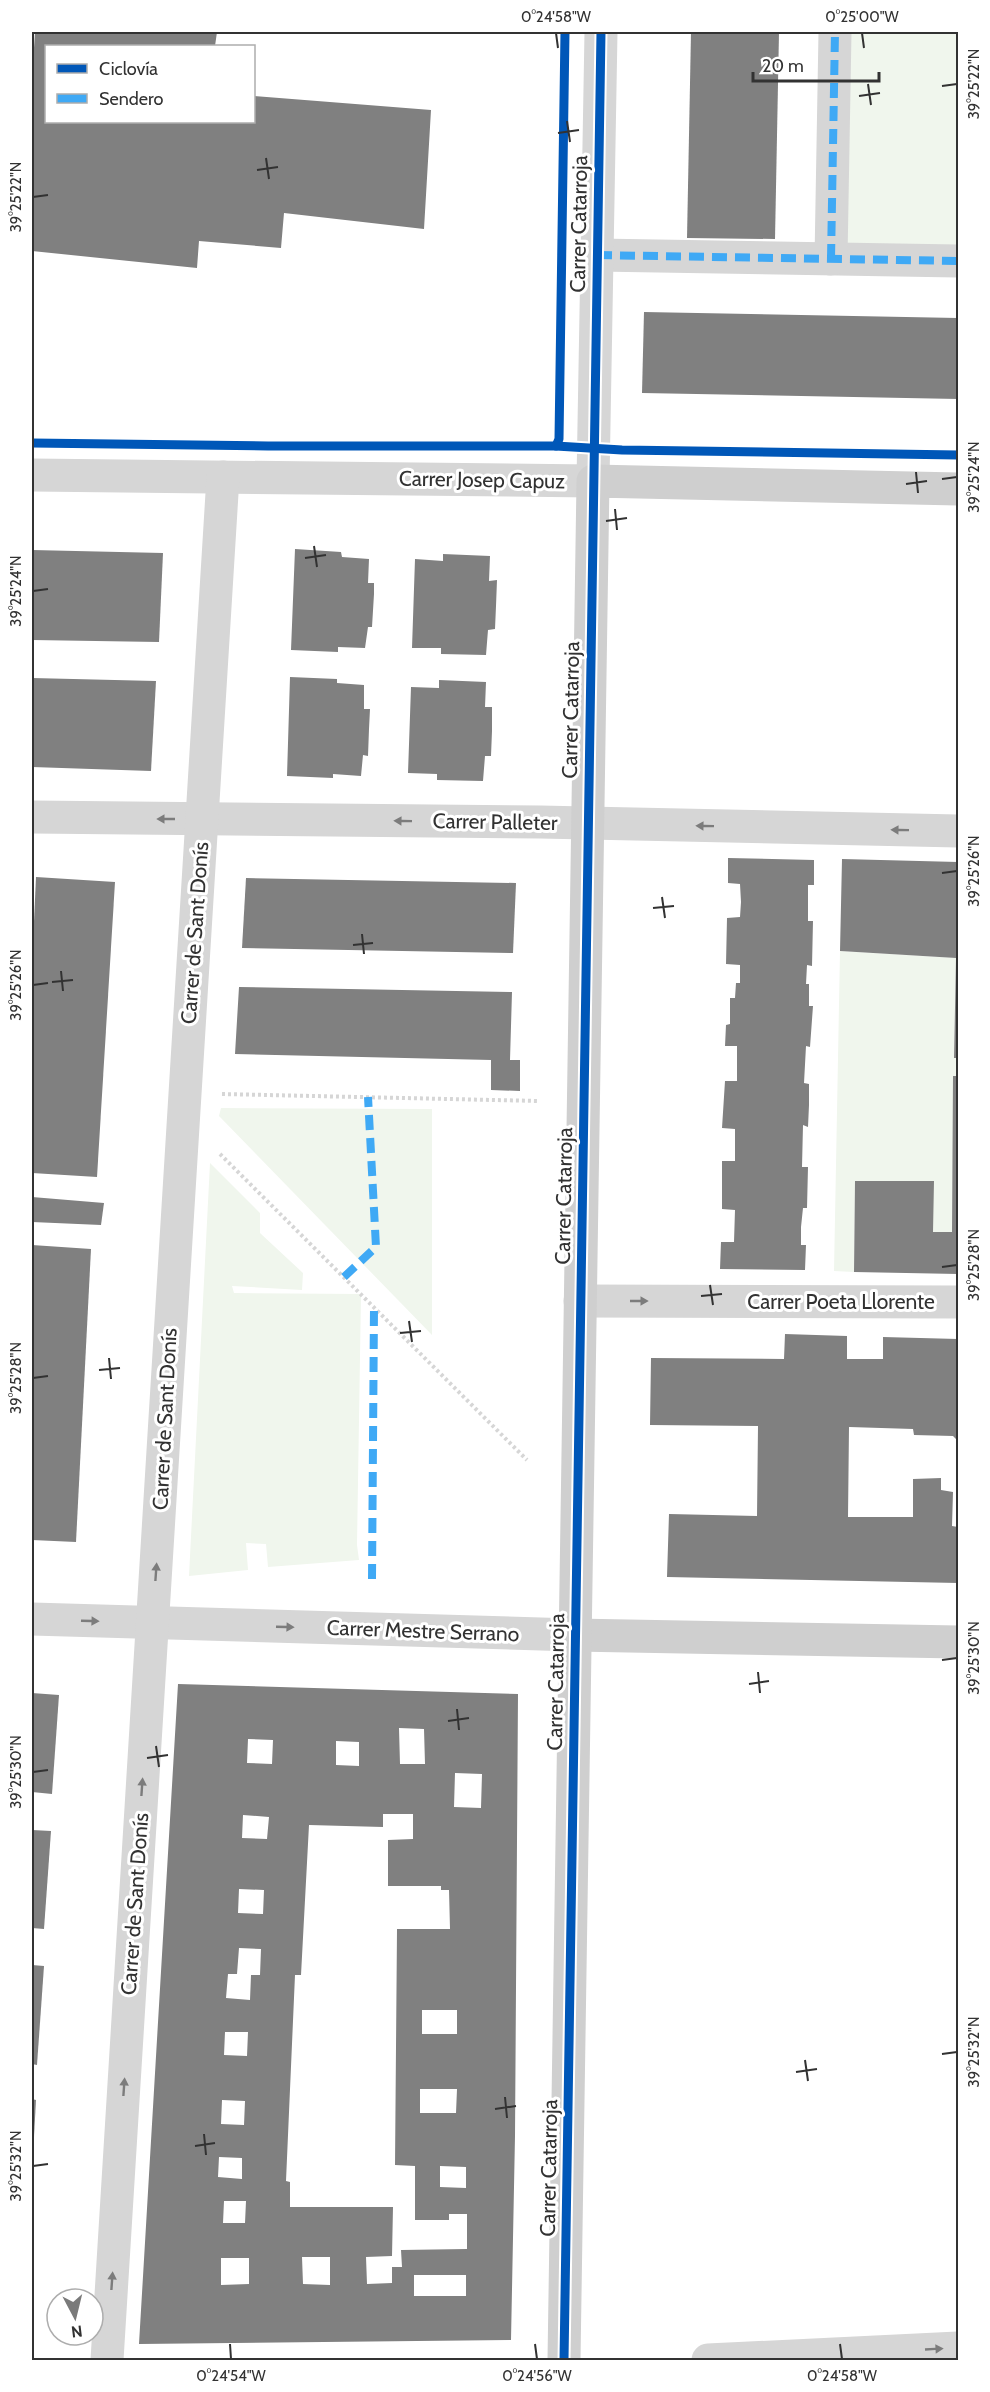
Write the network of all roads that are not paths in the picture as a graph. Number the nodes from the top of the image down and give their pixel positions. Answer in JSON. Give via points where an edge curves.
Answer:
{"nodes":[{"id":1,"x":600,"y":32,"type":"edge"},
{"id":2,"x":835,"y":32,"type":"edge"},
{"id":3,"x":597,"y":255,"type":"junction"},
{"id":4,"x":831,"y":259,"type":"junction"},
{"id":5,"x":958,"y":261,"type":"edge"},
{"id":6,"x":35,"y":473,"type":"edge"},
{"id":7,"x":223,"y":477,"type":"junction"},
{"id":8,"x":593,"y":482,"type":"junction"},
{"id":9,"x":958,"y":489,"type":"edge"},
{"id":10,"x":32,"y":817,"type":"edge"},
{"id":11,"x":202,"y":819,"type":"junction"},
{"id":12,"x":588,"y":824,"type":"junction"},
{"id":13,"x":958,"y":831,"type":"edge"},
{"id":14,"x":580,"y":1301,"type":"junction"},
{"id":15,"x":958,"y":1302,"type":"edge"},
{"id":16,"x":32,"y":1619,"type":"edge"},
{"id":17,"x":153,"y":1623,"type":"junction"},
{"id":18,"x":574,"y":1635,"type":"junction"},
{"id":19,"x":958,"y":1643,"type":"edge"},
{"id":20,"x":958,"y":2348,"type":"edge"},
{"id":21,"x":107,"y":2361,"type":"edge"},
{"id":22,"x":564,"y":2361,"type":"edge"},
{"id":23,"x":708,"y":2361,"type":"edge"}],
"edges":[{"from":1,"to":3,"type":"street","name":"Carrer Catarroja"},
{"from":2,"to":4,"type":"street"},
{"from":3,"to":4,"type":"street"},
{"from":3,"to":8,"type":"street","name":"Carrer Catarroja"},
{"from":4,"to":5,"type":"street"},
{"from":6,"to":7,"type":"street","name":"Carrer Josep Capuz"},
{"from":7,"to":8,"type":"street","name":"Carrer Josep Capuz"},
{"from":7,"to":11,"type":"street","name":"Carrer de Sant Donís"},
{"from":8,"to":9,"type":"street","name":"Carrer Josep Capuz"},
{"from":8,"to":12,"type":"street","name":"Carrer Catarroja"},
{"from":11,"to":10,"type":"street","name":"Carrer Palleter","one_way":true},
{"from":12,"to":11,"type":"street","name":"Carrer Palleter","one_way":true},
{"from":17,"to":11,"type":"street","name":"Carrer de Sant Donís","one_way":true},
{"from":13,"to":12,"type":"street","name":"Carrer Palleter","one_way":true},
{"from":12,"to":14,"type":"street","name":"Carrer Catarroja"},
{"from":14,"to":15,"type":"street","name":"Carrer Poeta Llorente","one_way":true},
{"from":14,"to":18,"type":"street","name":"Carrer Catarroja"},
{"from":16,"to":17,"type":"street","name":"Carrer Mestre Serrano","one_way":true},
{"from":17,"to":18,"type":"street","name":"Carrer Mestre Serrano","one_way":true},
{"from":21,"to":17,"type":"street","name":"Carrer de Sant Donís","one_way":true},
{"from":18,"to":19,"type":"street","name":"Carrer Mestre Serrano"},
{"from":18,"to":22,"type":"street","name":"Carrer Catarroja"},
{"from":23,"to":20,"type":"street","one_way":true}]}
